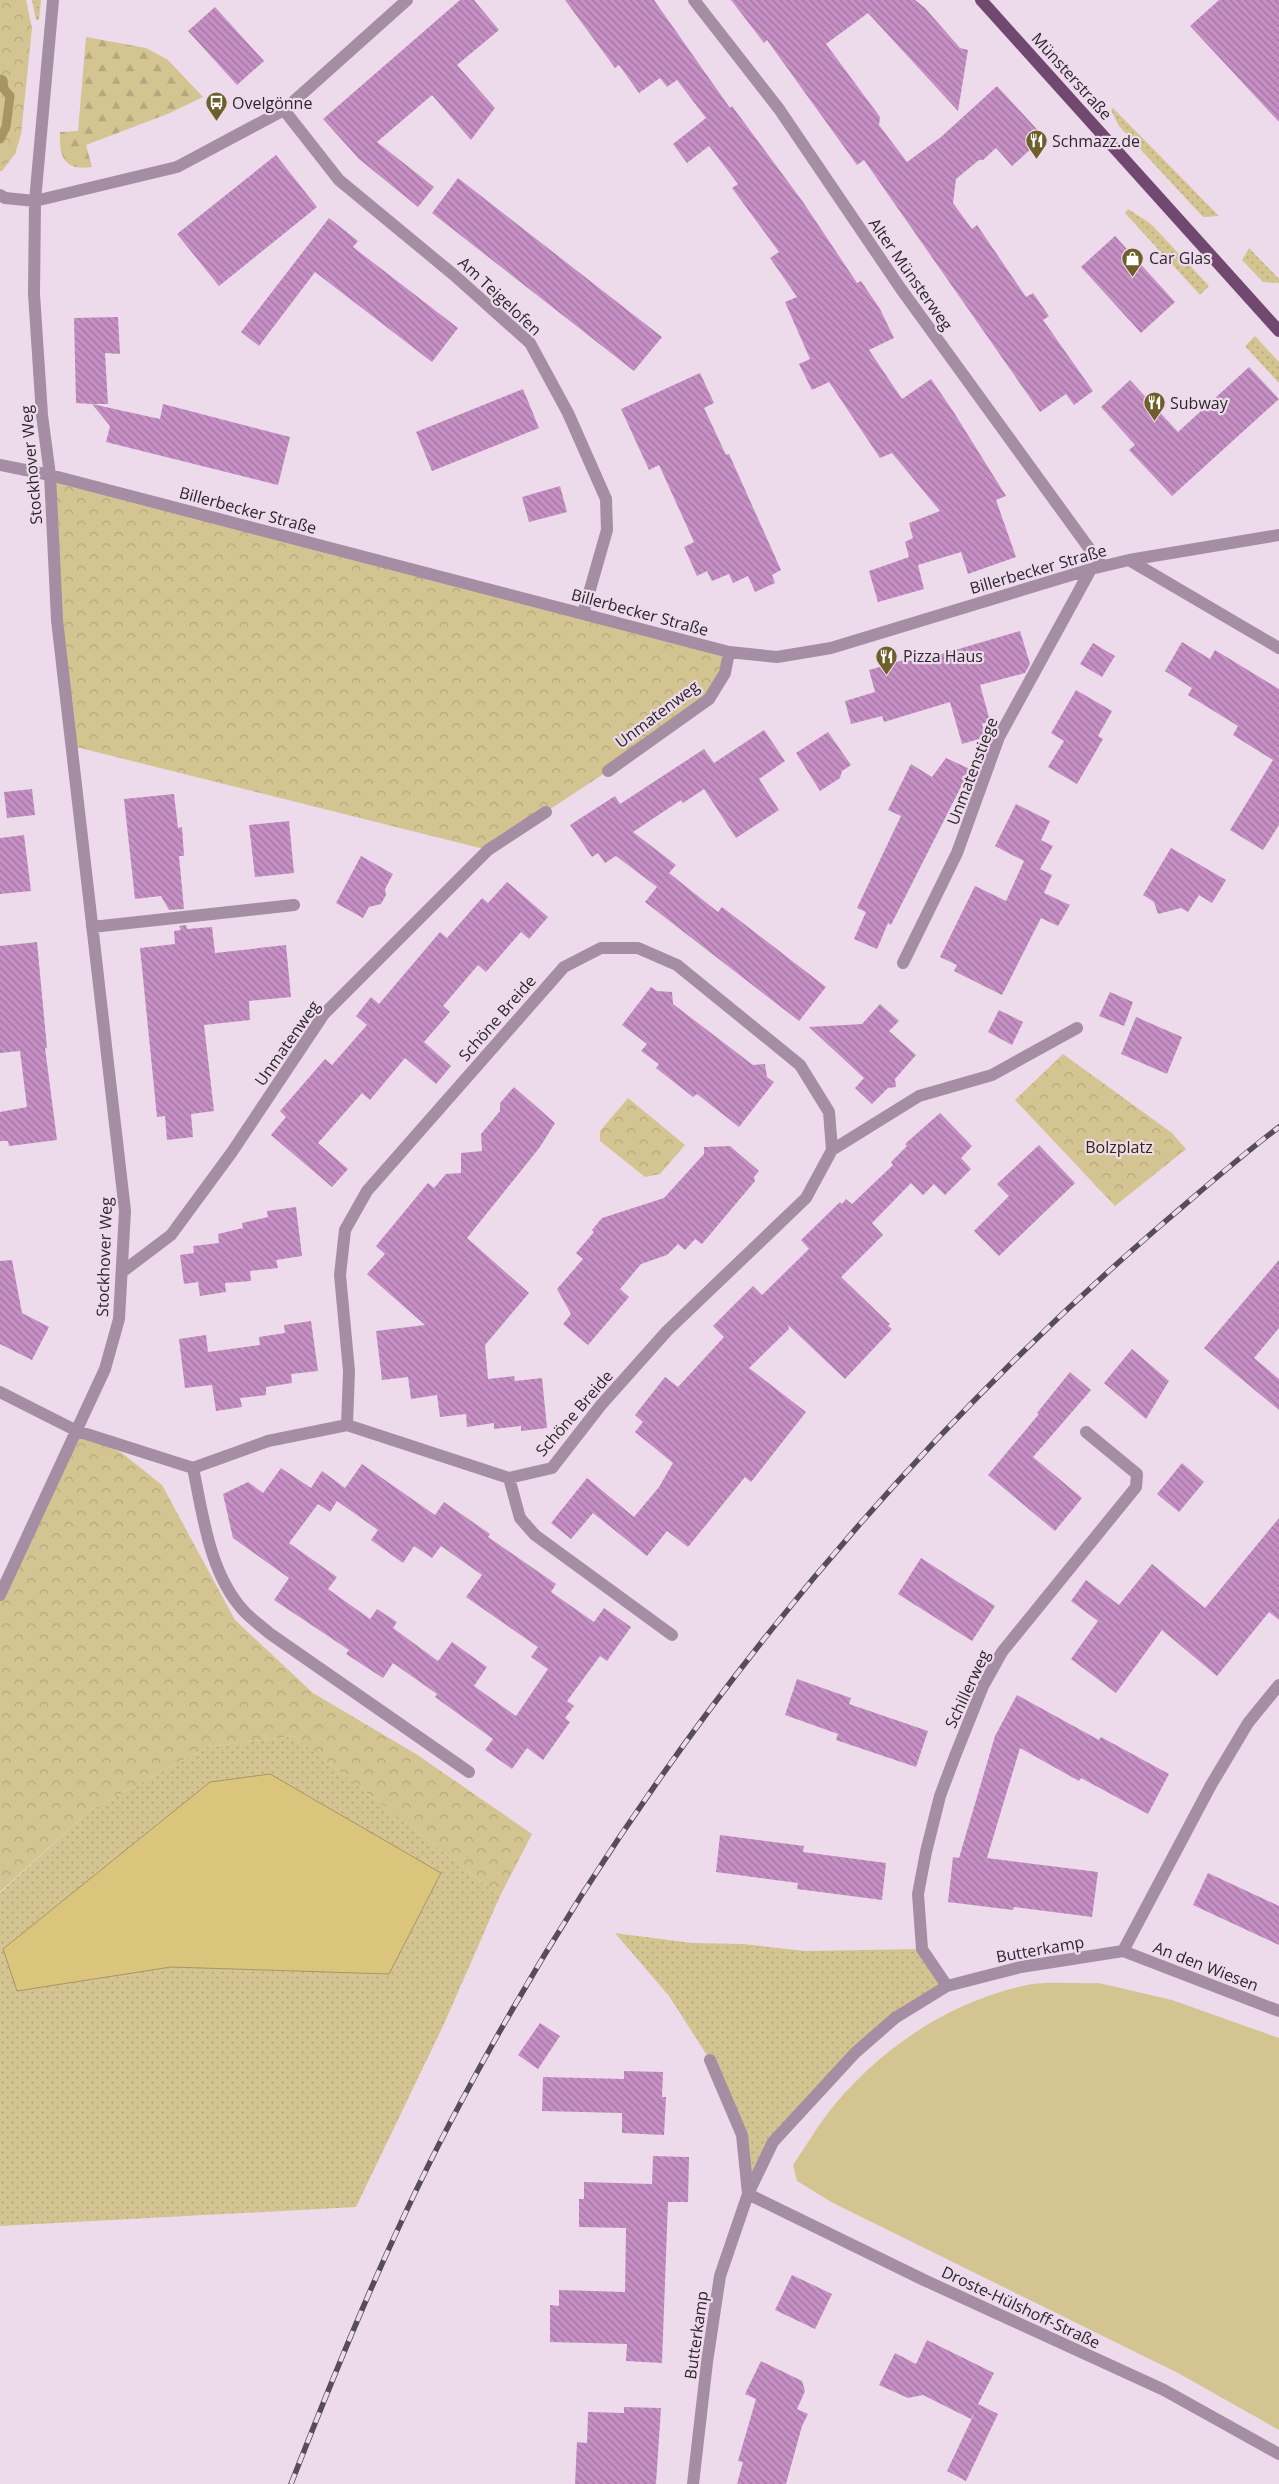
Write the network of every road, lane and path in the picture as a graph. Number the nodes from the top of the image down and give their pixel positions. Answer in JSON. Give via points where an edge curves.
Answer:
{"nodes":[{"id":1,"x":53,"y":0,"type":"edge"},
{"id":2,"x":408,"y":0,"type":"edge"},
{"id":3,"x":694,"y":0,"type":"edge"},
{"id":4,"x":981,"y":0,"type":"edge"},
{"id":5,"x":284,"y":110,"type":"junction"},
{"id":6,"x":0,"y":195,"type":"edge"},
{"id":7,"x":35,"y":202,"type":"junction"},
{"id":8,"x":1279,"y":331,"type":"edge"},
{"id":9,"x":0,"y":465,"type":"edge"},
{"id":10,"x":50,"y":475,"type":"junction"},
{"id":11,"x":1278,"y":534,"type":"edge"},
{"id":12,"x":1129,"y":560,"type":"junction"},
{"id":13,"x":1097,"y":568,"type":"junction"},
{"id":14,"x":583,"y":614,"type":"junction"},
{"id":15,"x":1279,"y":648,"type":"edge"},
{"id":16,"x":729,"y":652,"type":"junction"},
{"id":17,"x":608,"y":771,"type":"dead end"},
{"id":18,"x":546,"y":812,"type":"dead end"},
{"id":19,"x":294,"y":905,"type":"dead end"},
{"id":20,"x":92,"y":927,"type":"junction"},
{"id":21,"x":903,"y":963,"type":"dead end"},
{"id":22,"x":1077,"y":1028,"type":"dead end"},
{"id":23,"x":832,"y":1150,"type":"junction"},
{"id":24,"x":122,"y":1272,"type":"junction"},
{"id":25,"x":0,"y":1392,"type":"edge"},
{"id":26,"x":347,"y":1425,"type":"junction"},
{"id":27,"x":77,"y":1430,"type":"junction"},
{"id":28,"x":1086,"y":1432,"type":"dead end"},
{"id":29,"x":193,"y":1468,"type":"junction"},
{"id":30,"x":509,"y":1478,"type":"junction"},
{"id":31,"x":0,"y":1595,"type":"edge"},
{"id":32,"x":672,"y":1635,"type":"dead end"},
{"id":33,"x":1279,"y":1686,"type":"edge"},
{"id":34,"x":468,"y":1772,"type":"dead end"},
{"id":35,"x":1122,"y":1951,"type":"junction"},
{"id":36,"x":947,"y":1986,"type":"junction"},
{"id":37,"x":1279,"y":2011,"type":"edge"},
{"id":38,"x":710,"y":2060,"type":"dead end"},
{"id":39,"x":748,"y":2194,"type":"junction"},
{"id":40,"x":1279,"y":2454,"type":"edge"},
{"id":41,"x":693,"y":2484,"type":"edge"}],
"edges":[{"from":1,"to":7,"type":"street","name":"Stockhover Weg"},
{"from":2,"to":5,"type":"street"},
{"from":3,"to":13,"type":"street","name":"Alter Münsterweg","via":[[779,109]]},
{"from":4,"to":8,"type":"main road","name":"Münsterstraße"},
{"from":5,"to":7,"type":"street","via":[[177,167]]},
{"from":5,"to":14,"type":"street","name":"Am Teigelofen","via":[[339,180],[530,343],[568,413],[606,500],[607,530]]},
{"from":6,"to":7,"type":"street"},
{"from":7,"to":10,"type":"street","name":"Stockhover Weg","via":[[34,294],[42,415]]},
{"from":9,"to":10,"type":"street","name":"Billerbecker Straße"},
{"from":10,"to":14,"type":"street","name":"Billerbecker Straße"},
{"from":10,"to":20,"type":"street","name":"Stockhover Weg","via":[[57,620]]},
{"from":11,"to":12,"type":"street","name":"Billerbecker Straße"},
{"from":12,"to":13,"type":"street","name":"Billerbecker Straße"},
{"from":12,"to":15,"type":"street"},
{"from":13,"to":16,"type":"street","name":"Billerbecker Straße","via":[[831,648],[777,657]]},
{"from":13,"to":21,"type":"street","name":"Unmatenstiege","via":[[999,737],[957,853]]},
{"from":14,"to":16,"type":"street","name":"Billerbecker Straße"},
{"from":16,"to":17,"type":"street","name":"Unmatenweg","via":[[725,673],[709,699]]},
{"from":18,"to":24,"type":"street","name":"Unmatenweg","via":[[488,850],[324,1014],[232,1152],[171,1236]]},
{"from":19,"to":20,"type":"street"},
{"from":20,"to":24,"type":"street","name":"Stockhover Weg","via":[[125,1211]]},
{"from":22,"to":23,"type":"street","name":"Schöne Breide","via":[[992,1075],[919,1096]]},
{"from":23,"to":26,"type":"street","name":"Schöne Breide","via":[[829,1112],[800,1065],[677,965],[638,948],[601,948],[564,967],[367,1191],[345,1230],[340,1275],[349,1372]]},
{"from":23,"to":30,"type":"street","name":"Schöne Breide","via":[[806,1198],[667,1331],[601,1405],[552,1468]]},
{"from":24,"to":27,"type":"street","name":"Stockhover Weg","via":[[119,1319],[105,1370]]},
{"from":25,"to":27,"type":"street"},
{"from":26,"to":29,"type":"street","via":[[268,1441]]},
{"from":26,"to":30,"type":"street"},
{"from":27,"to":29,"type":"street"},
{"from":27,"to":31,"type":"street","name":"Stockhover Weg"},
{"from":28,"to":36,"type":"street","name":"Schillerweg","via":[[1137,1474],[1136,1487],[1002,1652],[983,1686],[957,1749],[940,1796],[918,1894],[922,1949]]},
{"from":29,"to":34,"type":"street","via":[[221,1576],[243,1610],[269,1633]]},
{"from":30,"to":32,"type":"street","via":[[520,1518],[535,1536]]},
{"from":33,"to":35,"type":"street","via":[[1248,1723],[1215,1778]]},
{"from":35,"to":36,"type":"street","name":"Butterkamp","via":[[1021,1967]]},
{"from":35,"to":37,"type":"street","name":"An den Wiesen"},
{"from":36,"to":39,"type":"street","name":"Butterkamp","via":[[895,2018],[842,2067],[773,2142]]},
{"from":38,"to":39,"type":"street","name":"Butterkamp","via":[[742,2135]]},
{"from":39,"to":40,"type":"street","name":"Droste-Hülshoff-Straße","via":[[924,2280],[1164,2390]]},
{"from":39,"to":41,"type":"street","name":"Butterkamp","via":[[720,2276]]}]}
